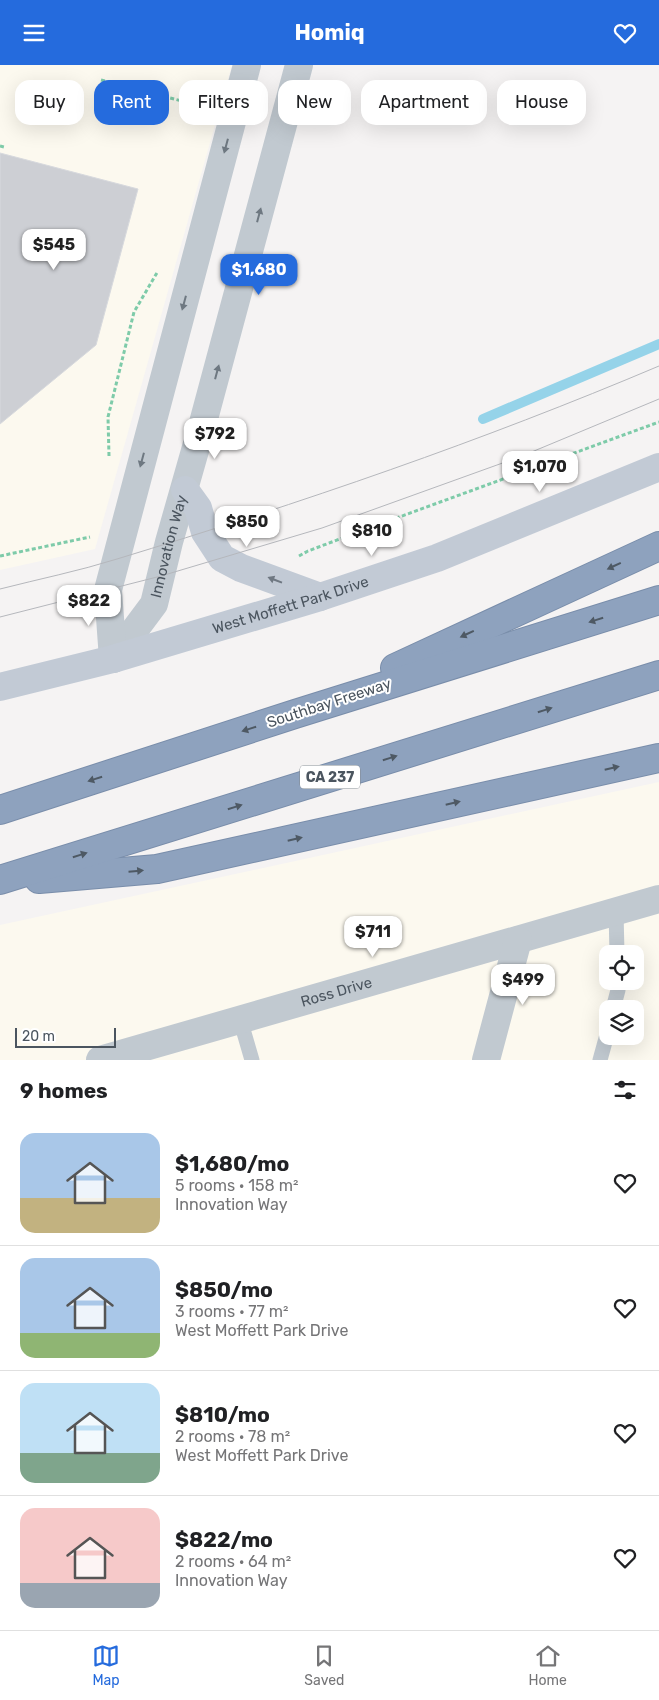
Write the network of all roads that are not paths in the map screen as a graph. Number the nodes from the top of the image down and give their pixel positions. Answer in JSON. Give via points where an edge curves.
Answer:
{"nodes":[{"id":1,"x":247,"y":65,"type":"edge"},
{"id":2,"x":299,"y":65,"type":"edge"},
{"id":3,"x":659,"y":467,"type":"edge"},
{"id":4,"x":185,"y":490,"type":"junction"},
{"id":5,"x":659,"y":546,"type":"edge"},
{"id":6,"x":320,"y":597,"type":"junction"},
{"id":7,"x":659,"y":600,"type":"edge"},
{"id":8,"x":113,"y":659,"type":"junction"},
{"id":9,"x":659,"y":675,"type":"edge"},
{"id":10,"x":0,"y":687,"type":"edge"},
{"id":11,"x":295,"y":713,"type":"junction"},
{"id":12,"x":659,"y":758,"type":"edge"},
{"id":13,"x":0,"y":810,"type":"edge"},
{"id":14,"x":0,"y":881,"type":"edge"},
{"id":15,"x":659,"y":899,"type":"edge"},
{"id":16,"x":616,"y":911,"type":"junction"},
{"id":17,"x":518,"y":940,"type":"junction"},
{"id":18,"x":617,"y":945,"type":"edge"},
{"id":19,"x":240,"y":1019,"type":"junction"},
{"id":20,"x":604,"y":1045,"type":"edge"},
{"id":21,"x":100,"y":1060,"type":"edge"},
{"id":22,"x":252,"y":1060,"type":"edge"},
{"id":23,"x":486,"y":1060,"type":"edge"},
{"id":24,"x":600,"y":1060,"type":"edge"}],
"edges":[{"from":1,"to":8,"type":"street","one_way":true,"via":[[108,590]]},
{"from":4,"to":2,"type":"street","name":"Innovation Way","one_way":true},
{"from":3,"to":6,"type":"main road","name":"West Moffett Park Drive","via":[[437,558]]},
{"from":6,"to":4,"type":"main road","one_way":true,"via":[[222,558],[205,532],[198,508]]},
{"from":4,"to":8,"type":"street","name":"Innovation Way","via":[[154,604]]},
{"from":5,"to":11,"type":"highway","one_way":true},
{"from":6,"to":8,"type":"main road","name":"West Moffett Park Drive"},
{"from":7,"to":11,"type":"highway","name":"Southbay Freeway","one_way":true},
{"from":8,"to":10,"type":"main road","name":"West Moffett Park Drive"},
{"from":14,"to":9,"type":"highway","number":"CA 237","one_way":true},
{"from":11,"to":13,"type":"highway","name":"Southbay Freeway","one_way":true},
{"from":14,"to":12,"type":"highway","one_way":true,"via":[[157,869]]},
{"from":15,"to":16,"type":"street","name":"Ross Drive"},
{"from":16,"to":17,"type":"street","name":"Ross Drive"},
{"from":16,"to":18,"type":"lane"},
{"from":17,"to":19,"type":"street","name":"Ross Drive"},
{"from":17,"to":23,"type":"street"},
{"from":19,"to":21,"type":"street","name":"Ross Drive"},
{"from":19,"to":22,"type":"lane"},
{"from":20,"to":24,"type":"lane"}]}
